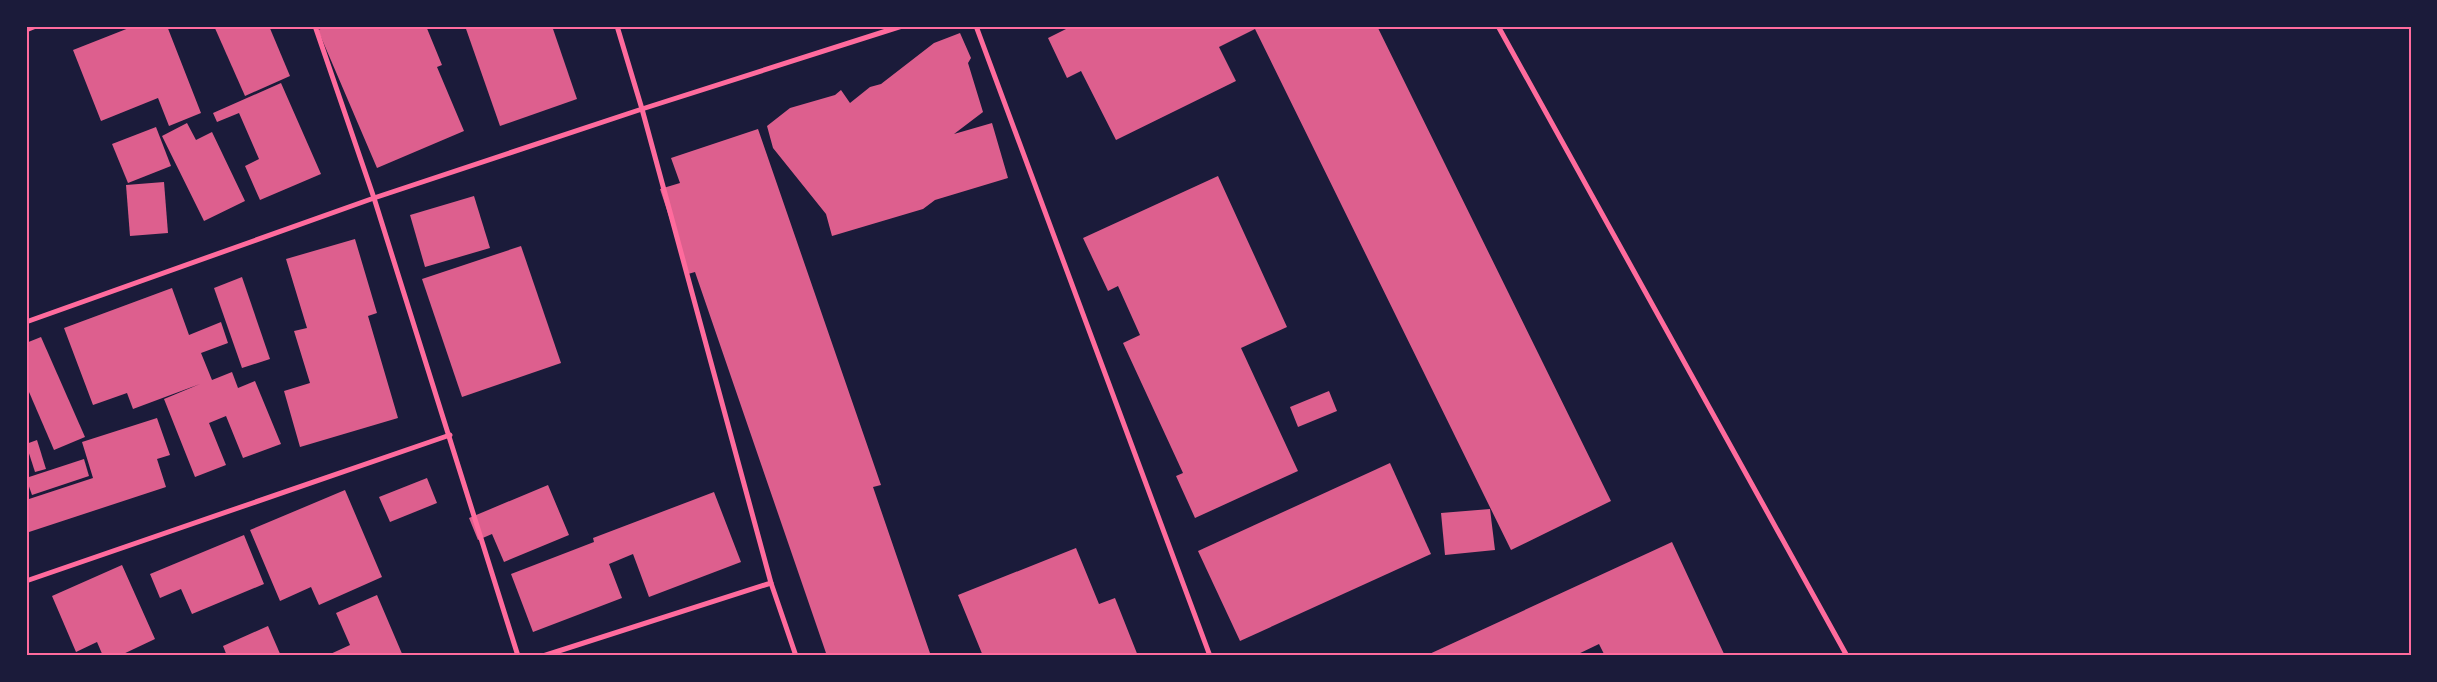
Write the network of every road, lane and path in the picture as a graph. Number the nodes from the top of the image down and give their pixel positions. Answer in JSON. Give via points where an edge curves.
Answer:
{"nodes":[{"id":1,"x":36,"y":26,"type":"edge"},
{"id":2,"x":315,"y":26,"type":"edge"},
{"id":3,"x":617,"y":26,"type":"edge"},
{"id":4,"x":902,"y":26,"type":"edge"},
{"id":5,"x":976,"y":26,"type":"edge"},
{"id":6,"x":1498,"y":26,"type":"edge"},
{"id":7,"x":26,"y":30,"type":"edge"},
{"id":8,"x":642,"y":109,"type":"junction"},
{"id":9,"x":374,"y":198,"type":"junction"},
{"id":10,"x":26,"y":322,"type":"edge"},
{"id":11,"x":450,"y":435,"type":"junction"},
{"id":12,"x":26,"y":581,"type":"edge"},
{"id":13,"x":771,"y":583,"type":"junction"},
{"id":14,"x":518,"y":656,"type":"edge"},
{"id":15,"x":543,"y":656,"type":"edge"},
{"id":16,"x":796,"y":656,"type":"edge"},
{"id":17,"x":1210,"y":656,"type":"edge"},
{"id":18,"x":1847,"y":656,"type":"edge"}],
"edges":[{"from":1,"to":7,"type":"street"},
{"from":2,"to":9,"type":"street"},
{"from":3,"to":8,"type":"street"},
{"from":4,"to":8,"type":"street"},
{"from":5,"to":17,"type":"street"},
{"from":6,"to":18,"type":"street"},
{"from":8,"to":9,"type":"street"},
{"from":8,"to":13,"type":"street"},
{"from":9,"to":10,"type":"street"},
{"from":9,"to":11,"type":"street"},
{"from":11,"to":12,"type":"street"},
{"from":11,"to":14,"type":"street"},
{"from":13,"to":15,"type":"street"},
{"from":13,"to":16,"type":"street"}]}
